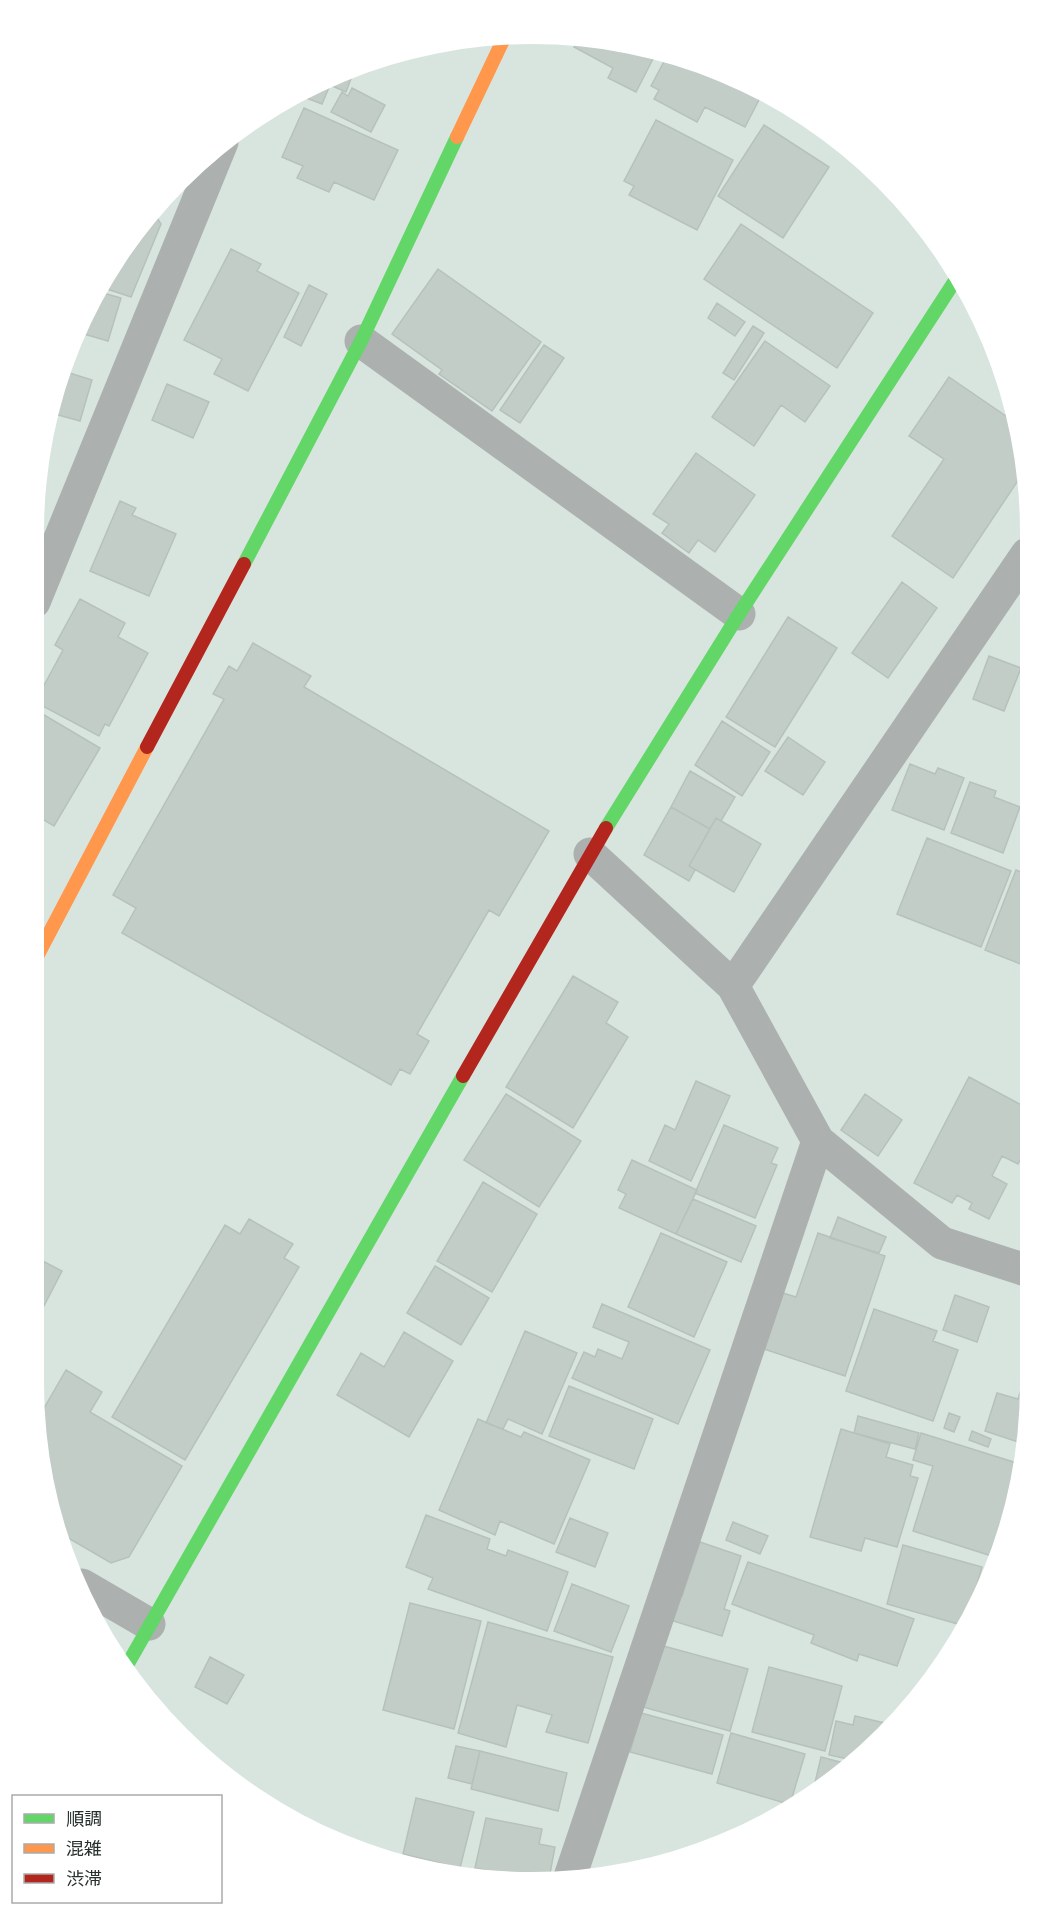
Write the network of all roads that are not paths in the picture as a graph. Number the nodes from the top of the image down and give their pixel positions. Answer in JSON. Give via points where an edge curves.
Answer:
{"nodes":[{"id":1,"x":501,"y":45,"type":"edge"},
{"id":2,"x":214,"y":162,"type":"edge"},
{"id":3,"x":953,"y":284,"type":"edge"},
{"id":4,"x":361,"y":341,"type":"junction"},
{"id":5,"x":1020,"y":564,"type":"edge"},
{"id":6,"x":44,"y":578,"type":"edge"},
{"id":7,"x":739,"y":614,"type":"junction"},
{"id":8,"x":590,"y":854,"type":"junction"},
{"id":9,"x":44,"y":943,"type":"edge"},
{"id":10,"x":733,"y":986,"type":"junction"},
{"id":11,"x":818,"y":1141,"type":"junction"},
{"id":12,"x":1020,"y":1268,"type":"edge"},
{"id":13,"x":90,"y":1590,"type":"edge"},
{"id":14,"x":149,"y":1624,"type":"junction"},
{"id":15,"x":130,"y":1660,"type":"edge"},
{"id":16,"x":573,"y":1869,"type":"edge"}],
"edges":[{"from":1,"to":4,"type":"street"},
{"from":2,"to":6,"type":"street"},
{"from":3,"to":7,"type":"street"},
{"from":4,"to":7,"type":"street"},
{"from":4,"to":9,"type":"street"},
{"from":5,"to":10,"type":"street"},
{"from":7,"to":8,"type":"street"},
{"from":8,"to":10,"type":"street"},
{"from":8,"to":14,"type":"street"},
{"from":10,"to":11,"type":"street"},
{"from":11,"to":12,"type":"street","via":[[942,1243]]},
{"from":11,"to":16,"type":"street"},
{"from":13,"to":14,"type":"street"},
{"from":14,"to":15,"type":"street"}]}
